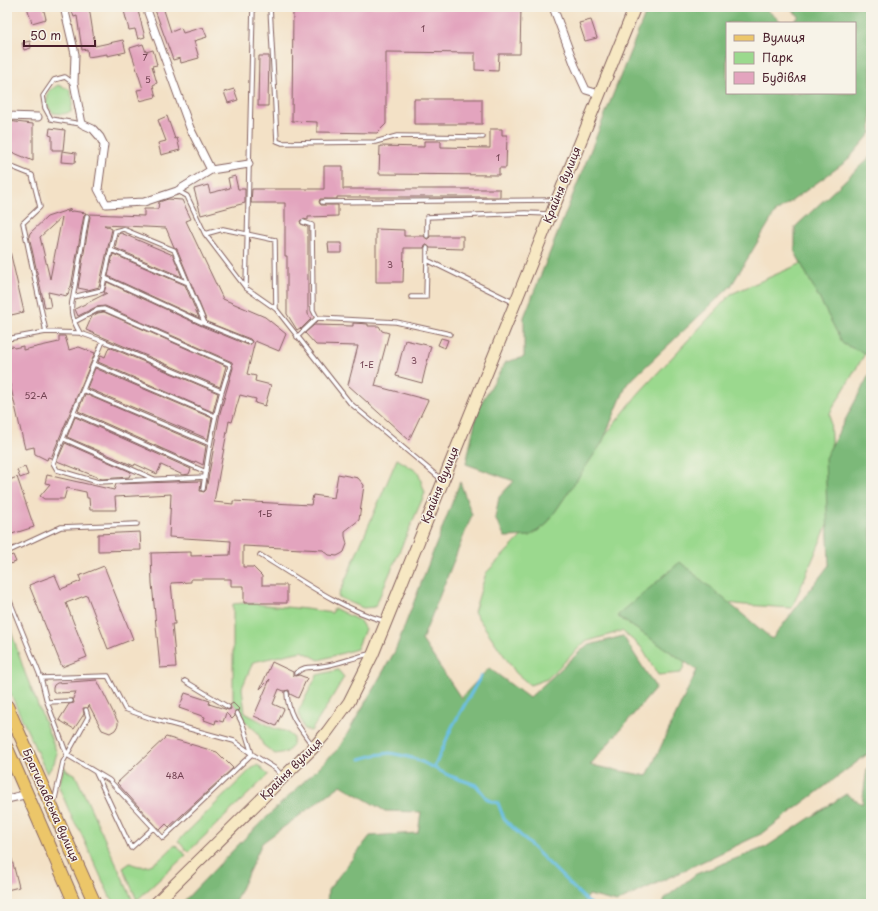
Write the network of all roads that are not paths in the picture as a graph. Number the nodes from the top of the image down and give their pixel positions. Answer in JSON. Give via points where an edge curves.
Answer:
{"nodes":[{"id":1,"x":64,"y":7,"type":"edge"},
{"id":2,"x":146,"y":7,"type":"edge"},
{"id":3,"x":253,"y":7,"type":"edge"},
{"id":4,"x":270,"y":7,"type":"edge"},
{"id":5,"x":553,"y":7,"type":"edge"},
{"id":6,"x":635,"y":7,"type":"edge"},
{"id":7,"x":74,"y":83,"type":"junction"},
{"id":8,"x":599,"y":94,"type":"junction"},
{"id":9,"x":7,"y":116,"type":"edge"},
{"id":10,"x":38,"y":117,"type":"dead end"},
{"id":11,"x":82,"y":124,"type":"junction"},
{"id":12,"x":483,"y":137,"type":"dead end"},
{"id":13,"x":249,"y":164,"type":"junction"},
{"id":14,"x":7,"y":165,"type":"edge"},
{"id":15,"x":211,"y":170,"type":"junction"},
{"id":16,"x":177,"y":191,"type":"junction"},
{"id":17,"x":556,"y":200,"type":"junction"},
{"id":18,"x":322,"y":202,"type":"dead end"},
{"id":19,"x":550,"y":214,"type":"junction"},
{"id":20,"x":87,"y":216,"type":"dead end"},
{"id":21,"x":303,"y":222,"type":"dead end"},
{"id":22,"x":205,"y":234,"type":"junction"},
{"id":23,"x":247,"y":234,"type":"junction"},
{"id":24,"x":427,"y":236,"type":"dead end"},
{"id":25,"x":427,"y":248,"type":"dead end"},
{"id":26,"x":111,"y":250,"type":"junction"},
{"id":27,"x":427,"y":260,"type":"junction"},
{"id":28,"x":105,"y":278,"type":"junction"},
{"id":29,"x":188,"y":283,"type":"junction"},
{"id":30,"x":246,"y":288,"type":"junction"},
{"id":31,"x":73,"y":297,"type":"junction"},
{"id":32,"x":411,"y":297,"type":"dead end"},
{"id":33,"x":514,"y":302,"type":"junction"},
{"id":34,"x":276,"y":309,"type":"junction"},
{"id":35,"x":317,"y":318,"type":"junction"},
{"id":36,"x":74,"y":322,"type":"junction"},
{"id":37,"x":205,"y":324,"type":"junction"},
{"id":38,"x":46,"y":332,"type":"junction"},
{"id":39,"x":80,"y":333,"type":"junction"},
{"id":40,"x":450,"y":334,"type":"dead end"},
{"id":41,"x":297,"y":337,"type":"junction"},
{"id":42,"x":7,"y":339,"type":"edge"},
{"id":43,"x":103,"y":341,"type":"junction"},
{"id":44,"x":249,"y":342,"type":"dead end"},
{"id":45,"x":94,"y":364,"type":"junction"},
{"id":46,"x":83,"y":390,"type":"junction"},
{"id":47,"x":221,"y":391,"type":"junction"},
{"id":48,"x":74,"y":413,"type":"junction"},
{"id":49,"x":215,"y":416,"type":"junction"},
{"id":50,"x":64,"y":439,"type":"junction"},
{"id":51,"x":210,"y":444,"type":"junction"},
{"id":52,"x":206,"y":472,"type":"junction"},
{"id":53,"x":205,"y":477,"type":"junction"},
{"id":54,"x":155,"y":480,"type":"junction"},
{"id":55,"x":442,"y":480,"type":"junction"},
{"id":56,"x":203,"y":489,"type":"dead end"},
{"id":57,"x":137,"y":524,"type":"dead end"},
{"id":58,"x":7,"y":552,"type":"edge"},
{"id":59,"x":260,"y":555,"type":"dead end"},
{"id":60,"x":7,"y":594,"type":"edge"},
{"id":61,"x":385,"y":622,"type":"junction"},
{"id":62,"x":373,"y":654,"type":"junction"},
{"id":63,"x":296,"y":673,"type":"dead end"},
{"id":64,"x":41,"y":678,"type":"junction"},
{"id":65,"x":185,"y":681,"type":"dead end"},
{"id":66,"x":287,"y":693,"type":"dead end"},
{"id":67,"x":71,"y":701,"type":"dead end"},
{"id":68,"x":47,"y":702,"type":"junction"},
{"id":69,"x":7,"y":706,"type":"edge"},
{"id":70,"x":228,"y":707,"type":"dead end"},
{"id":71,"x":86,"y":710,"type":"dead end"},
{"id":72,"x":237,"y":713,"type":"dead end"},
{"id":73,"x":314,"y":747,"type":"junction"},
{"id":74,"x":7,"y":748,"type":"edge"},
{"id":75,"x":252,"y":754,"type":"junction"},
{"id":76,"x":67,"y":755,"type":"junction"},
{"id":77,"x":96,"y":772,"type":"junction"},
{"id":78,"x":284,"y":777,"type":"junction"},
{"id":79,"x":28,"y":794,"type":"junction"},
{"id":80,"x":7,"y":799,"type":"edge"},
{"id":81,"x":52,"y":810,"type":"junction"},
{"id":82,"x":153,"y":828,"type":"junction"},
{"id":83,"x":76,"y":904,"type":"edge"},
{"id":84,"x":95,"y":904,"type":"edge"},
{"id":85,"x":155,"y":904,"type":"edge"}],
"edges":[{"from":1,"to":7,"type":"street","via":[[75,54]]},
{"from":2,"to":15,"type":"street","via":[[190,128]]},
{"from":3,"to":13,"type":"lane"},
{"from":4,"to":12,"type":"lane","via":[[277,141],[375,142],[397,136]]},
{"from":5,"to":8,"type":"street","via":[[586,90]]},
{"from":6,"to":8,"type":"street","name":"Крайня вулиця"},
{"from":7,"to":11,"type":"street"},
{"from":7,"to":11,"type":"lane","via":[[65,77],[54,80],[43,96],[45,108],[51,119]]},
{"from":8,"to":17,"type":"street","name":"Крайня вулиця"},
{"from":9,"to":10,"type":"street"},
{"from":11,"to":16,"type":"street","via":[[93,129],[104,145],[98,189],[106,204],[144,202]]},
{"from":13,"to":15,"type":"street"},
{"from":13,"to":23,"type":"lane"},
{"from":14,"to":38,"type":"lane","via":[[32,175],[40,207],[23,223]]},
{"from":15,"to":16,"type":"street"},
{"from":16,"to":22,"type":"lane","via":[[187,196]]},
{"from":17,"to":18,"type":"lane"},
{"from":17,"to":19,"type":"street","name":"Крайня вулиця"},
{"from":19,"to":24,"type":"lane","via":[[427,217]]},
{"from":19,"to":33,"type":"street","name":"Крайня вулиця"},
{"from":20,"to":31,"type":"lane"},
{"from":21,"to":35,"type":"lane","via":[[312,225],[313,310]]},
{"from":22,"to":23,"type":"lane","via":[[223,229]]},
{"from":22,"to":30,"type":"lane"},
{"from":23,"to":30,"type":"lane"},
{"from":23,"to":34,"type":"lane","via":[[275,240]]},
{"from":25,"to":27,"type":"lane"},
{"from":26,"to":28,"type":"lane"},
{"from":26,"to":29,"type":"lane"},
{"from":26,"to":29,"type":"lane","via":[[115,230],[123,229],[174,250]]},
{"from":27,"to":32,"type":"lane","via":[[426,297]]},
{"from":27,"to":33,"type":"lane"},
{"from":28,"to":31,"type":"lane","via":[[102,290]]},
{"from":28,"to":37,"type":"lane"},
{"from":29,"to":37,"type":"lane"},
{"from":30,"to":34,"type":"lane"},
{"from":31,"to":36,"type":"lane","via":[[71,311]]},
{"from":33,"to":55,"type":"street","name":"Крайня вулиця"},
{"from":34,"to":41,"type":"lane"},
{"from":35,"to":40,"type":"lane","via":[[396,322]]},
{"from":35,"to":41,"type":"lane"},
{"from":36,"to":39,"type":"lane"},
{"from":36,"to":47,"type":"lane","via":[[104,309],[229,364]]},
{"from":37,"to":44,"type":"lane"},
{"from":38,"to":39,"type":"lane"},
{"from":38,"to":42,"type":"lane"},
{"from":39,"to":43,"type":"lane"},
{"from":41,"to":55,"type":"lane","via":[[350,403]]},
{"from":43,"to":45,"type":"lane"},
{"from":43,"to":47,"type":"lane"},
{"from":45,"to":46,"type":"lane"},
{"from":45,"to":49,"type":"lane"},
{"from":46,"to":48,"type":"lane"},
{"from":46,"to":51,"type":"lane"},
{"from":47,"to":49,"type":"lane"},
{"from":48,"to":50,"type":"lane"},
{"from":48,"to":52,"type":"lane"},
{"from":49,"to":51,"type":"lane"},
{"from":50,"to":54,"type":"lane"},
{"from":50,"to":54,"type":"lane","via":[[53,463],[57,470],[98,482]]},
{"from":51,"to":52,"type":"lane"},
{"from":52,"to":53,"type":"lane"},
{"from":53,"to":54,"type":"lane"},
{"from":53,"to":56,"type":"lane"},
{"from":55,"to":61,"type":"street","name":"Крайня вулиця"},
{"from":57,"to":58,"type":"lane","via":[[61,527]]},
{"from":59,"to":61,"type":"lane","via":[[336,602]]},
{"from":60,"to":64,"type":"lane"},
{"from":61,"to":62,"type":"street","name":"Крайня вулиця"},
{"from":62,"to":63,"type":"lane","via":[[322,667],[308,666]]},
{"from":62,"to":73,"type":"street","name":"Крайня вулиця","via":[[349,702]]},
{"from":64,"to":68,"type":"lane"},
{"from":64,"to":75,"type":"lane","via":[[108,676],[125,709],[234,741]]},
{"from":65,"to":70,"type":"lane"},
{"from":66,"to":73,"type":"lane","via":[[294,720]]},
{"from":67,"to":68,"type":"lane"},
{"from":68,"to":76,"type":"lane"},
{"from":69,"to":81,"type":"main road","name":"Братиславська вулиця"},
{"from":71,"to":76,"type":"lane","via":[[88,717]]},
{"from":72,"to":75,"type":"lane"},
{"from":73,"to":78,"type":"street","name":"Крайня вулиця"},
{"from":74,"to":79,"type":"main road","name":"Братиславська вулиця"},
{"from":75,"to":78,"type":"lane"},
{"from":75,"to":82,"type":"lane","via":[[163,838]]},
{"from":76,"to":77,"type":"lane"},
{"from":76,"to":81,"type":"lane","via":[[63,762]]},
{"from":77,"to":82,"type":"lane","via":[[109,780]]},
{"from":77,"to":82,"type":"lane","via":[[131,848]]},
{"from":78,"to":85,"type":"street","name":"Крайня вулиця"},
{"from":79,"to":80,"type":"street"},
{"from":79,"to":83,"type":"main road","name":"Братиславська вулиця"},
{"from":81,"to":84,"type":"main road","name":"Братиславська вулиця"}]}
